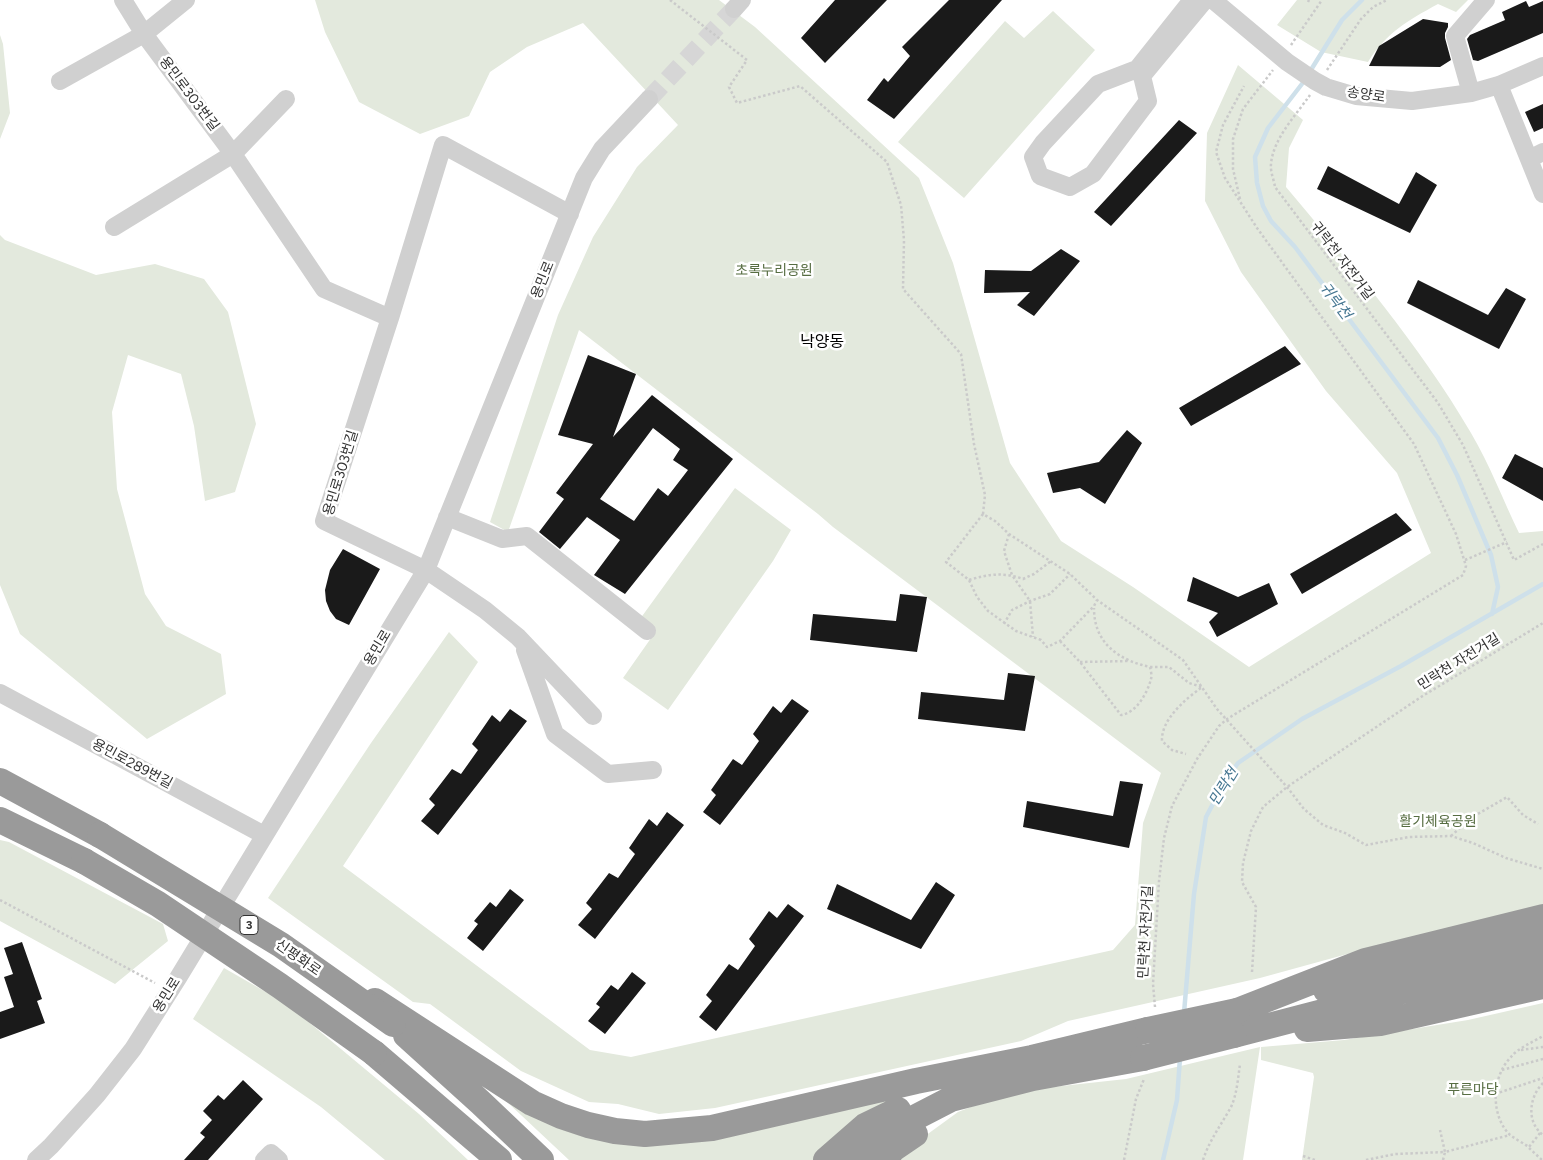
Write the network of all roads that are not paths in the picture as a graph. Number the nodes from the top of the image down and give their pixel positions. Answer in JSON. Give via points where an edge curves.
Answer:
{"nodes":[{"id":1,"x":123,"y":0,"type":"edge"},
{"id":2,"x":186,"y":0,"type":"edge"},
{"id":3,"x":1192,"y":0,"type":"edge"},
{"id":4,"x":1205,"y":0,"type":"edge"},
{"id":5,"x":1213,"y":0,"type":"edge"},
{"id":6,"x":1486,"y":0,"type":"edge"},
{"id":7,"x":144,"y":34,"type":"junction"},
{"id":8,"x":1543,"y":66,"type":"edge"},
{"id":9,"x":60,"y":81,"type":"dead end"},
{"id":10,"x":1499,"y":85,"type":"junction"},
{"id":11,"x":1471,"y":93,"type":"junction"},
{"id":12,"x":286,"y":99,"type":"dead end"},
{"id":13,"x":649,"y":99,"type":"tunnel mouth"},
{"id":14,"x":233,"y":154,"type":"junction"},
{"id":15,"x":1536,"y":155,"type":"edge"},
{"id":16,"x":1543,"y":194,"type":"edge"},
{"id":17,"x":570,"y":214,"type":"junction"},
{"id":18,"x":114,"y":227,"type":"dead end"},
{"id":19,"x":390,"y":318,"type":"junction"},
{"id":20,"x":447,"y":517,"type":"junction"},
{"id":21,"x":426,"y":570,"type":"junction"},
{"id":22,"x":647,"y":631,"type":"dead end"},
{"id":23,"x":523,"y":643,"type":"junction"},
{"id":24,"x":0,"y":693,"type":"edge"},
{"id":25,"x":593,"y":716,"type":"dead end"},
{"id":26,"x":653,"y":770,"type":"dead end"},
{"id":27,"x":0,"y":781,"type":"edge"},
{"id":28,"x":0,"y":820,"type":"edge"},
{"id":29,"x":264,"y":836,"type":"junction"},
{"id":30,"x":1543,"y":917,"type":"edge"},
{"id":31,"x":1543,"y":940,"type":"edge"},
{"id":32,"x":1543,"y":961,"type":"edge"},
{"id":33,"x":1543,"y":986,"type":"edge"},
{"id":34,"x":396,"y":1020,"type":"junction"},
{"id":35,"x":1236,"y":1023,"type":"junction"},
{"id":36,"x":1032,"y":1068,"type":"junction"},
{"id":37,"x":36,"y":1160,"type":"edge"},
{"id":38,"x":264,"y":1160,"type":"edge"},
{"id":39,"x":279,"y":1160,"type":"edge"},
{"id":40,"x":499,"y":1160,"type":"edge"},
{"id":41,"x":541,"y":1160,"type":"edge"},
{"id":42,"x":826,"y":1160,"type":"edge"},
{"id":43,"x":853,"y":1160,"type":"edge"},
{"id":44,"x":884,"y":1160,"type":"edge"}],
"edges":[{"from":1,"to":7,"type":"street","name":"용민로303번길"},
{"from":2,"to":7,"type":"street"},
{"from":3,"to":4,"type":"street","via":[[1137,69],[1098,84],[1043,143],[1032,157],[1040,176],[1070,187],[1093,174],[1148,101],[1142,76]]},
{"from":5,"to":11,"type":"street","name":"송양로","via":[[1285,60],[1326,87],[1356,96],[1412,101]]},
{"from":6,"to":11,"type":"street","via":[[1455,36]]},
{"from":7,"to":9,"type":"street"},
{"from":7,"to":14,"type":"street","name":"용민로303번길"},
{"from":8,"to":10,"type":"street","name":"송양로"},
{"from":10,"to":11,"type":"street","name":"송양로"},
{"from":10,"to":15,"type":"street"},
{"from":12,"to":14,"type":"street"},
{"from":13,"to":17,"type":"street","name":"용민로","via":[[602,149],[584,178]]},
{"from":14,"to":18,"type":"street"},
{"from":14,"to":19,"type":"street","name":"용민로303번길","via":[[324,289]]},
{"from":15,"to":16,"type":"street"},
{"from":17,"to":19,"type":"street","name":"용민로303번길","via":[[443,145]]},
{"from":17,"to":20,"type":"street","name":"용민로"},
{"from":19,"to":21,"type":"street","name":"용민로303번길","via":[[324,521]]},
{"from":20,"to":21,"type":"street","name":"용민로"},
{"from":20,"to":22,"type":"street","via":[[502,539],[527,536]]},
{"from":21,"to":23,"type":"street","via":[[485,610]]},
{"from":21,"to":29,"type":"street","name":"용민로"},
{"from":23,"to":25,"type":"street"},
{"from":23,"to":26,"type":"street","via":[[555,734],[608,774]]},
{"from":24,"to":29,"type":"street","name":"용민로289번길"},
{"from":27,"to":34,"type":"highway","name":"신평화로","number":"3","bridge":true,"via":[[100,835],[281,945]]},
{"from":28,"to":40,"type":"highway","number":"3","bridge":true,"via":[[84,861],[158,904],[280,986],[374,1053]]},
{"from":29,"to":37,"type":"street","name":"용민로","via":[[133,1049],[97,1095]]},
{"from":30,"to":35,"type":"highway","via":[[1365,961]]},
{"from":31,"to":35,"type":"highway"},
{"from":32,"to":35,"type":"highway"},
{"from":33,"to":35,"type":"highway","via":[[1380,1023]]},
{"from":34,"to":36,"type":"highway","via":[[532,1103],[588,1125],[646,1134],[712,1128],[916,1081]]},
{"from":34,"to":41,"type":"highway","name":"신평화로","number":"3"},
{"from":35,"to":36,"type":"highway","bridge":true,"via":[[1151,1022]]},
{"from":35,"to":36,"type":"highway","bridge":true,"via":[[1145,1065]]},
{"from":36,"to":42,"type":"highway","via":[[935,1092],[865,1126]]},
{"from":36,"to":43,"type":"highway","via":[[951,1099],[889,1131]]},
{"from":36,"to":44,"type":"highway","via":[[943,1114],[893,1149]]},
{"from":38,"to":39,"type":"street","via":[[271,1152]]}]}
